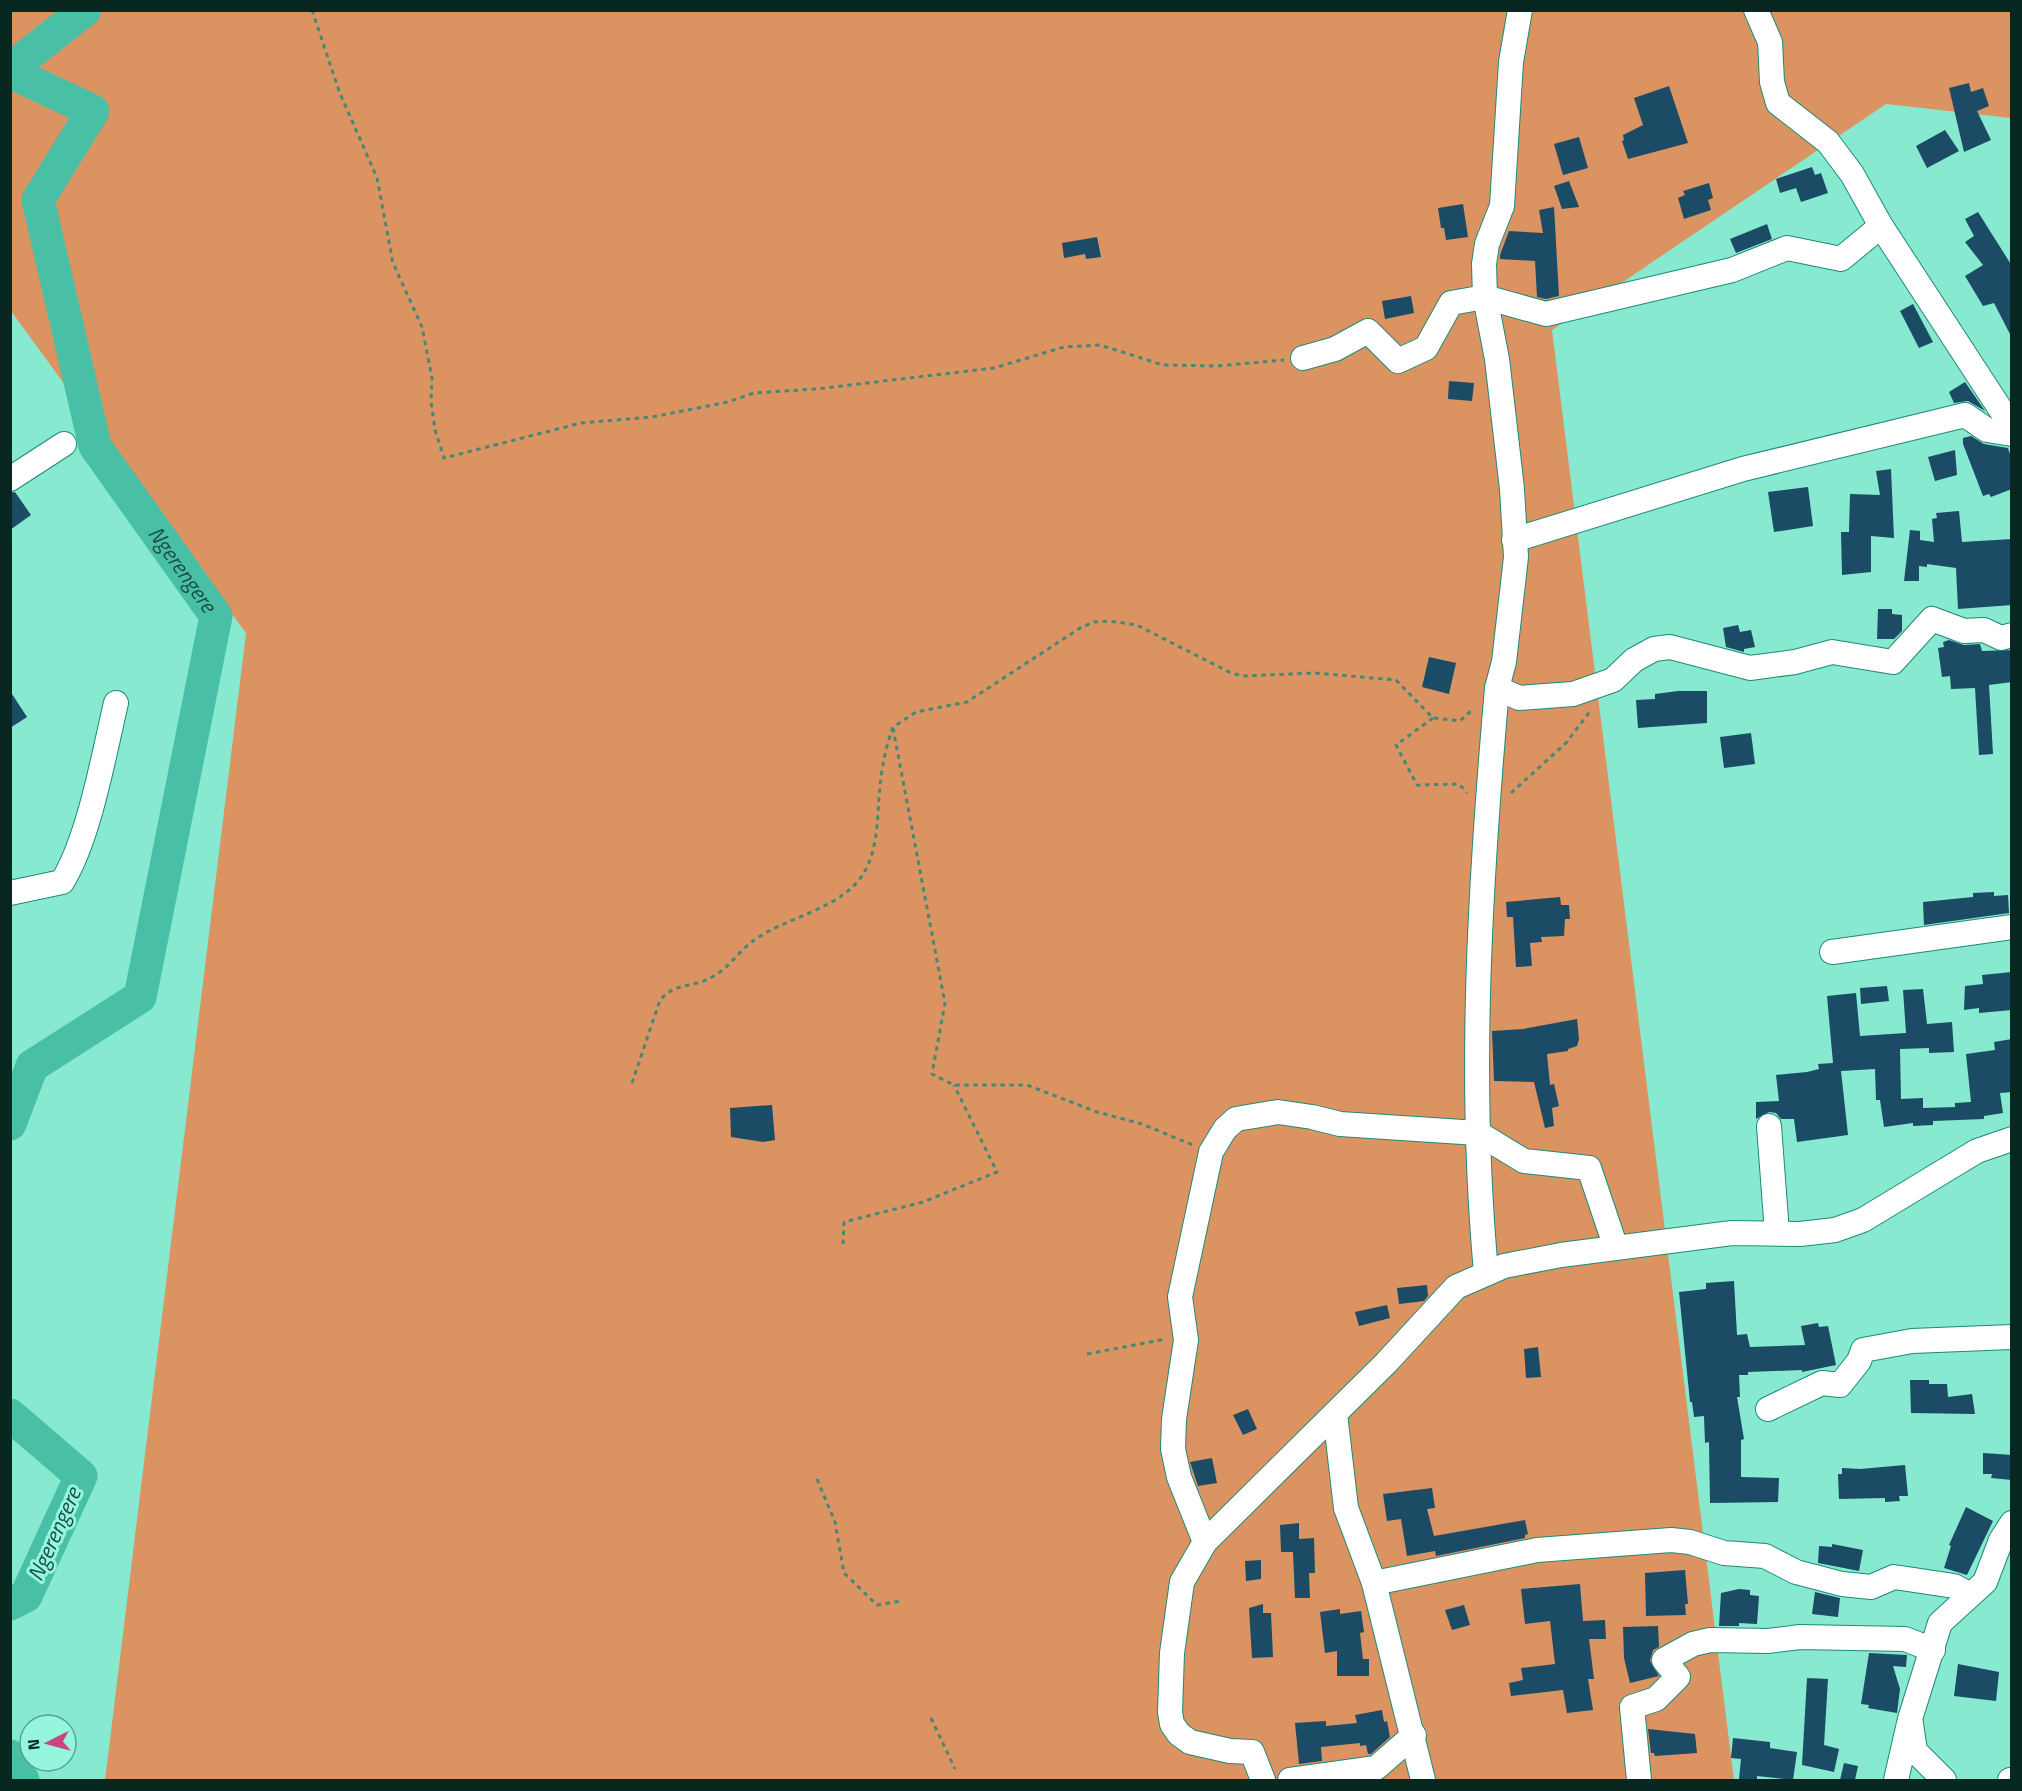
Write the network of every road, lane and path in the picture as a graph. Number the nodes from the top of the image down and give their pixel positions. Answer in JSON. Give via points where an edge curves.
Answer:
{"nodes":[{"id":1,"x":312,"y":10,"type":"edge"},
{"id":2,"x":1520,"y":10,"type":"edge"},
{"id":3,"x":1756,"y":10,"type":"edge"},
{"id":4,"x":1881,"y":226,"type":"junction"},
{"id":5,"x":1485,"y":297,"type":"junction"},
{"id":6,"x":1303,"y":358,"type":"joint"},
{"id":7,"x":2012,"y":427,"type":"edge"},
{"id":8,"x":2012,"y":434,"type":"edge"},
{"id":9,"x":64,"y":444,"type":"dead end"},
{"id":10,"x":10,"y":478,"type":"edge"},
{"id":11,"x":1514,"y":540,"type":"junction"},
{"id":12,"x":2012,"y":635,"type":"edge"},
{"id":13,"x":1497,"y":688,"type":"junction"},
{"id":14,"x":116,"y":703,"type":"dead end"},
{"id":15,"x":892,"y":727,"type":"junction"},
{"id":16,"x":10,"y":893,"type":"edge"},
{"id":17,"x":2012,"y":927,"type":"edge"},
{"id":18,"x":1832,"y":952,"type":"dead end"},
{"id":19,"x":632,"y":1083,"type":"dead end"},
{"id":20,"x":954,"y":1085,"type":"junction"},
{"id":21,"x":1769,"y":1126,"type":"dead end"},
{"id":22,"x":1478,"y":1133,"type":"junction"},
{"id":23,"x":2012,"y":1139,"type":"edge"},
{"id":24,"x":1211,"y":1152,"type":"junction"},
{"id":25,"x":1777,"y":1233,"type":"junction"},
{"id":26,"x":843,"y":1244,"type":"dead end"},
{"id":27,"x":1616,"y":1248,"type":"junction"},
{"id":28,"x":1486,"y":1272,"type":"junction"},
{"id":29,"x":2012,"y":1337,"type":"edge"},
{"id":30,"x":1186,"y":1340,"type":"junction"},
{"id":31,"x":1087,"y":1354,"type":"dead end"},
{"id":32,"x":1768,"y":1409,"type":"dead end"},
{"id":33,"x":1335,"y":1414,"type":"junction"},
{"id":34,"x":817,"y":1479,"type":"dead end"},
{"id":35,"x":2008,"y":1536,"type":"edge"},
{"id":36,"x":1205,"y":1542,"type":"junction"},
{"id":37,"x":1374,"y":1582,"type":"junction"},
{"id":38,"x":1970,"y":1595,"type":"junction"},
{"id":39,"x":901,"y":1601,"type":"dead end"},
{"id":40,"x":1933,"y":1650,"type":"junction"},
{"id":41,"x":931,"y":1718,"type":"dead end"},
{"id":42,"x":1911,"y":1719,"type":"junction"},
{"id":43,"x":1413,"y":1735,"type":"junction"},
{"id":44,"x":955,"y":1769,"type":"dead end"},
{"id":45,"x":1263,"y":1780,"type":"edge"},
{"id":46,"x":1290,"y":1780,"type":"edge"},
{"id":47,"x":1423,"y":1780,"type":"edge"},
{"id":48,"x":1639,"y":1780,"type":"edge"},
{"id":49,"x":1901,"y":1780,"type":"edge"},
{"id":50,"x":1944,"y":1780,"type":"edge"}],
"edges":[{"from":1,"to":6,"type":"path","via":[[339,91],[377,178],[393,263],[422,327],[432,378],[435,430],[444,458],[581,423],[652,417],[754,393],[794,392],[984,369],[1064,347],[1100,345],[1162,365],[1217,366]]},
{"from":2,"to":5,"type":"street","via":[[1511,62],[1502,206],[1485,254]]},
{"from":3,"to":4,"type":"street","via":[[1770,42],[1772,82],[1778,103],[1828,142],[1852,174]]},
{"from":4,"to":5,"type":"street","via":[[1841,259],[1787,248],[1731,270],[1545,314]]},
{"from":4,"to":7,"type":"street"},
{"from":5,"to":6,"type":"street","via":[[1451,303],[1426,348],[1398,361],[1368,331],[1335,350]]},
{"from":5,"to":11,"type":"street","via":[[1497,359]]},
{"from":8,"to":11,"type":"street","via":[[1987,430],[1965,415],[1743,469]]},
{"from":9,"to":10,"type":"street"},
{"from":11,"to":13,"type":"street","via":[[1512,606]]},
{"from":12,"to":13,"type":"street","via":[[2001,638],[1984,630],[1964,631],[1932,619],[1893,662],[1832,652],[1750,668],[1670,647],[1654,649],[1634,660],[1613,680],[1573,694],[1519,698]]},
{"from":13,"to":15,"type":"path","via":[[1460,721],[1433,718],[1396,680],[1315,673],[1231,674],[1137,625],[1109,621],[1080,628],[968,702],[916,711]]},
{"from":13,"to":22,"type":"street","via":[[1477,967]]},
{"from":14,"to":16,"type":"street","via":[[71,867],[62,882]]},
{"from":15,"to":19,"type":"path","via":[[880,786],[873,854],[864,872],[839,896],[752,942],[712,977],[668,991],[660,1000]]},
{"from":15,"to":20,"type":"path","via":[[945,1003],[932,1074]]},
{"from":17,"to":18,"type":"street"},
{"from":20,"to":24,"type":"path","via":[[1027,1085]]},
{"from":20,"to":26,"type":"path","via":[[997,1172],[923,1202],[844,1221]]},
{"from":21,"to":25,"type":"street"},
{"from":22,"to":24,"type":"street","via":[[1340,1124],[1278,1112],[1236,1119]]},
{"from":22,"to":27,"type":"street","via":[[1524,1161],[1589,1168]]},
{"from":22,"to":28,"type":"street"},
{"from":23,"to":25,"type":"street","via":[[1977,1151],[1849,1226],[1800,1234]]},
{"from":24,"to":30,"type":"street","via":[[1180,1298]]},
{"from":25,"to":27,"type":"street","via":[[1732,1233]]},
{"from":27,"to":28,"type":"street","via":[[1529,1261]]},
{"from":28,"to":33,"type":"street","via":[[1456,1287]]},
{"from":29,"to":32,"type":"street","via":[[1912,1341],[1863,1350],[1840,1385],[1822,1383]]},
{"from":30,"to":31,"type":"path","via":[[1169,1338]]},
{"from":30,"to":36,"type":"street","via":[[1173,1449],[1179,1477]]},
{"from":33,"to":36,"type":"street"},
{"from":33,"to":37,"type":"street","via":[[1346,1508]]},
{"from":34,"to":39,"type":"path","via":[[835,1522],[844,1573],[877,1605]]},
{"from":35,"to":38,"type":"street","via":[[1985,1582]]},
{"from":36,"to":45,"type":"street","via":[[1182,1582],[1172,1653],[1172,1724],[1190,1742],[1252,1752]]},
{"from":37,"to":38,"type":"street","via":[[1537,1550],[1671,1540],[1725,1553],[1765,1556],[1796,1572],[1842,1584],[1871,1587],[1894,1577],[1954,1586]]},
{"from":37,"to":43,"type":"street"},
{"from":38,"to":40,"type":"street","via":[[1940,1623]]},
{"from":40,"to":42,"type":"street"},
{"from":40,"to":48,"type":"street","via":[[1905,1639],[1800,1637],[1693,1644],[1664,1660],[1678,1677],[1656,1699],[1632,1707]]},
{"from":41,"to":44,"type":"path"},
{"from":42,"to":49,"type":"street"},
{"from":42,"to":50,"type":"street","via":[[1915,1751]]},
{"from":43,"to":46,"type":"street","via":[[1376,1768]]},
{"from":43,"to":47,"type":"street"}]}
